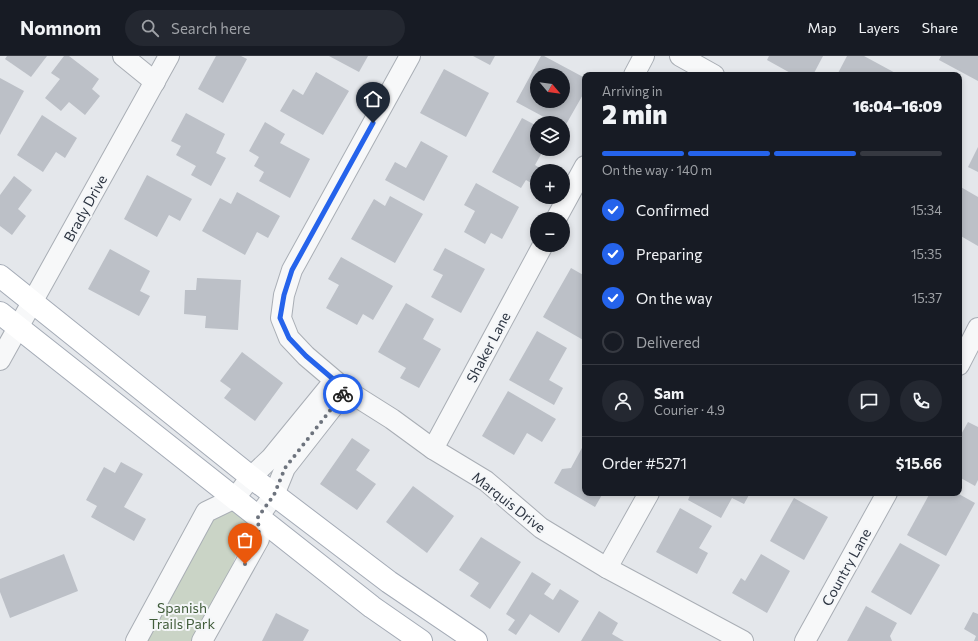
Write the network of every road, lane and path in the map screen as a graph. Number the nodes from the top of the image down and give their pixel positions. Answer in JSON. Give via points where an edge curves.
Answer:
{"nodes":[{"id":1,"x":123,"y":56,"type":"edge"},
{"id":2,"x":169,"y":56,"type":"edge"},
{"id":3,"x":410,"y":56,"type":"edge"},
{"id":4,"x":644,"y":56,"type":"edge"},
{"id":5,"x":680,"y":56,"type":"edge"},
{"id":6,"x":636,"y":72,"type":"edge"},
{"id":7,"x":709,"y":72,"type":"edge"},
{"id":8,"x":155,"y":82,"type":"junction"},
{"id":9,"x":582,"y":171,"type":"edge"},
{"id":10,"x":560,"y":212,"type":"edge"},
{"id":11,"x":538,"y":252,"type":"edge"},
{"id":12,"x":0,"y":276,"type":"edge"},
{"id":13,"x":32,"y":302,"type":"junction"},
{"id":14,"x":0,"y":313,"type":"edge"},
{"id":15,"x":18,"y":328,"type":"junction"},
{"id":16,"x":978,"y":328,"type":"edge"},
{"id":17,"x":962,"y":359,"type":"edge"},
{"id":18,"x":0,"y":360,"type":"edge"},
{"id":19,"x":340,"y":385,"type":"junction"},
{"id":20,"x":433,"y":449,"type":"junction"},
{"id":21,"x":250,"y":477,"type":"junction"},
{"id":22,"x":274,"y":495,"type":"junction"},
{"id":23,"x":647,"y":496,"type":"edge"},
{"id":24,"x":885,"y":496,"type":"edge"},
{"id":25,"x":235,"y":498,"type":"junction"},
{"id":26,"x":258,"y":517,"type":"junction"},
{"id":27,"x":607,"y":568,"type":"junction"},
{"id":28,"x":136,"y":641,"type":"edge"},
{"id":29,"x":202,"y":641,"type":"edge"},
{"id":30,"x":421,"y":641,"type":"edge"},
{"id":31,"x":476,"y":641,"type":"edge"},
{"id":32,"x":743,"y":641,"type":"edge"},
{"id":33,"x":805,"y":641,"type":"edge"}],
"edges":[{"from":1,"to":8,"type":"street"},
{"from":2,"to":8,"type":"street","name":"Brady Drive"},
{"from":3,"to":19,"type":"street","name":"Marquis Drive","via":[[292,270],[284,295],[280,318],[289,338]]},
{"from":4,"to":6,"type":"street"},
{"from":5,"to":7,"type":"street"},
{"from":8,"to":13,"type":"street","name":"Brady Drive"},
{"from":9,"to":10,"type":"street"},
{"from":11,"to":20,"type":"street","name":"Shaker Lane"},
{"from":12,"to":13,"type":"main road"},
{"from":13,"to":15,"type":"street","name":"Brady Drive"},
{"from":13,"to":21,"type":"main road"},
{"from":14,"to":15,"type":"main road"},
{"from":15,"to":18,"type":"street","name":"Brady Drive"},
{"from":15,"to":25,"type":"main road"},
{"from":16,"to":17,"type":"street"},
{"from":19,"to":20,"type":"street","name":"Marquis Drive","via":[[392,418]]},
{"from":19,"to":21,"type":"street"},
{"from":19,"to":22,"type":"street","via":[[285,468]]},
{"from":20,"to":27,"type":"street","name":"Marquis Drive","via":[[486,481],[541,528]]},
{"from":21,"to":22,"type":"main road"},
{"from":21,"to":25,"type":"street"},
{"from":22,"to":26,"type":"street"},
{"from":22,"to":31,"type":"main road","via":[[389,582]]},
{"from":23,"to":27,"type":"street"},
{"from":24,"to":33,"type":"street","name":"Country Lane"},
{"from":25,"to":26,"type":"main road"},
{"from":25,"to":28,"type":"street","via":[[206,512]]},
{"from":26,"to":29,"type":"street","via":[[259,539]]},
{"from":26,"to":30,"type":"main road","via":[[372,607]]},
{"from":27,"to":32,"type":"street","name":"Marquis Drive"}]}
